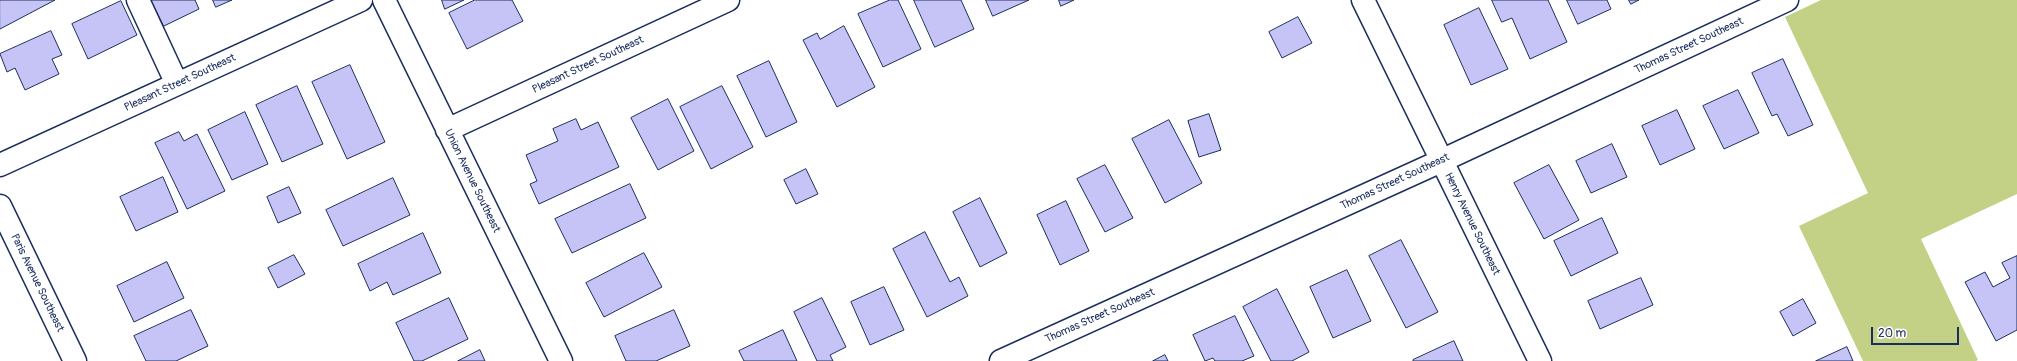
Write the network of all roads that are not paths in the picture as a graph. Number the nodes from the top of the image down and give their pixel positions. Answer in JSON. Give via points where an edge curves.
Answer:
{"nodes":[{"id":1,"x":138,"y":0,"type":"edge"},
{"id":2,"x":361,"y":0,"type":"edge"},
{"id":3,"x":384,"y":0,"type":"edge"},
{"id":4,"x":728,"y":0,"type":"edge"},
{"id":5,"x":1363,"y":0,"type":"edge"},
{"id":6,"x":1787,"y":0,"type":"edge"},
{"id":7,"x":178,"y":84,"type":"junction"},
{"id":8,"x":447,"y":130,"type":"junction"},
{"id":9,"x":1441,"y":161,"type":"junction"},
{"id":10,"x":0,"y":165,"type":"edge"},
{"id":11,"x":0,"y":206,"type":"edge"},
{"id":12,"x":75,"y":361,"type":"edge"},
{"id":13,"x":561,"y":361,"type":"edge"},
{"id":14,"x":1001,"y":361,"type":"edge"},
{"id":15,"x":1540,"y":361,"type":"edge"}],
"edges":[{"from":1,"to":7,"type":"street"},
{"from":2,"to":7,"type":"street","name":"Pleasant Street Southeast"},
{"from":3,"to":8,"type":"street","name":"Union Avenue Southeast"},
{"from":4,"to":8,"type":"street","name":"Pleasant Street Southeast"},
{"from":5,"to":9,"type":"street","name":"Henry Avenue Southeast"},
{"from":6,"to":9,"type":"street","name":"Thomas Street Southeast"},
{"from":7,"to":10,"type":"street","name":"Pleasant Street Southeast"},
{"from":8,"to":13,"type":"street","name":"Union Avenue Southeast"},
{"from":9,"to":14,"type":"street","name":"Thomas Street Southeast"},
{"from":9,"to":15,"type":"street","name":"Henry Avenue Southeast"},
{"from":11,"to":12,"type":"street","name":"Paris Avenue Southeast"}]}
